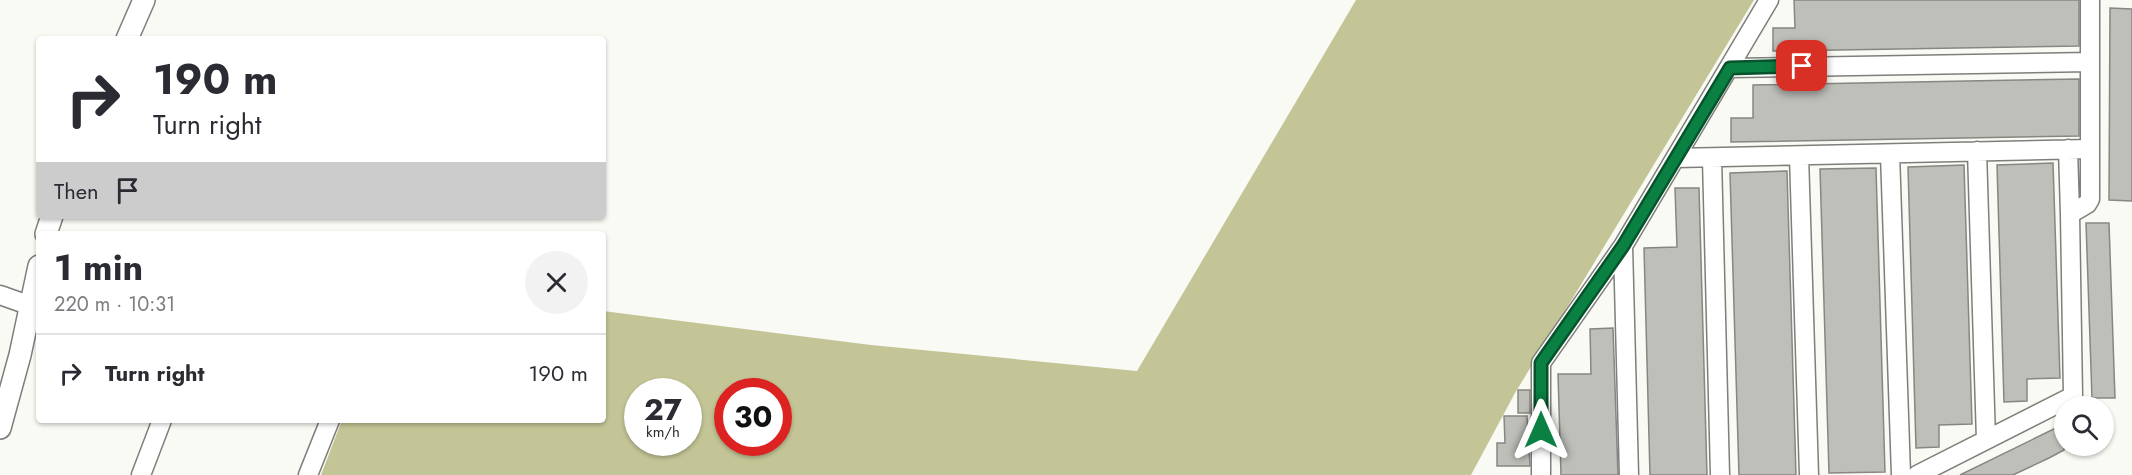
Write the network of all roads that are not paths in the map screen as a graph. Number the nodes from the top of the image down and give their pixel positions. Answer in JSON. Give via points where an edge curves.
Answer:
{"nodes":[{"id":1,"x":144,"y":0,"type":"edge"},
{"id":2,"x":1769,"y":0,"type":"edge"},
{"id":3,"x":2090,"y":0,"type":"edge"},
{"id":4,"x":128,"y":36,"type":"edge"},
{"id":5,"x":2090,"y":62,"type":"junction"},
{"id":6,"x":1730,"y":68,"type":"junction"},
{"id":7,"x":2068,"y":149,"type":"junction"},
{"id":8,"x":2089,"y":149,"type":"junction"},
{"id":9,"x":1977,"y":152,"type":"junction"},
{"id":10,"x":1890,"y":153,"type":"junction"},
{"id":11,"x":1799,"y":156,"type":"junction"},
{"id":12,"x":1676,"y":158,"type":"junction"},
{"id":13,"x":1712,"y":158,"type":"junction"},
{"id":14,"x":2070,"y":214,"type":"junction"},
{"id":15,"x":1623,"y":246,"type":"junction"},
{"id":16,"x":36,"y":281,"type":"edge"},
{"id":17,"x":0,"y":295,"type":"edge"},
{"id":18,"x":31,"y":306,"type":"junction"},
{"id":19,"x":161,"y":423,"type":"edge"},
{"id":20,"x":327,"y":423,"type":"edge"},
{"id":21,"x":0,"y":428,"type":"edge"},
{"id":22,"x":1986,"y":440,"type":"junction"},
{"id":23,"x":141,"y":475,"type":"edge"},
{"id":24,"x":308,"y":475,"type":"edge"},
{"id":25,"x":1541,"y":475,"type":"edge"},
{"id":26,"x":1629,"y":475,"type":"edge"},
{"id":27,"x":1719,"y":475,"type":"edge"},
{"id":28,"x":1809,"y":475,"type":"edge"},
{"id":29,"x":1901,"y":475,"type":"edge"},
{"id":30,"x":1917,"y":475,"type":"edge"}],
"edges":[{"from":1,"to":4,"type":"street"},
{"from":2,"to":6,"type":"street"},
{"from":3,"to":5,"type":"street"},
{"from":5,"to":6,"type":"street"},
{"from":5,"to":8,"type":"street"},
{"from":6,"to":12,"type":"street"},
{"from":7,"to":8,"type":"street"},
{"from":7,"to":9,"type":"street"},
{"from":7,"to":14,"type":"street"},
{"from":8,"to":14,"type":"street","via":[[2090,199]]},
{"from":9,"to":10,"type":"street"},
{"from":9,"to":22,"type":"street"},
{"from":10,"to":11,"type":"street"},
{"from":10,"to":29,"type":"street"},
{"from":11,"to":13,"type":"street"},
{"from":11,"to":28,"type":"street"},
{"from":12,"to":13,"type":"street"},
{"from":12,"to":15,"type":"street"},
{"from":13,"to":27,"type":"street"},
{"from":14,"to":22,"type":"street","via":[[2073,396]]},
{"from":15,"to":25,"type":"street","via":[[1541,363]]},
{"from":15,"to":26,"type":"street"},
{"from":16,"to":18,"type":"street"},
{"from":17,"to":18,"type":"street"},
{"from":18,"to":21,"type":"street"},
{"from":19,"to":23,"type":"street"},
{"from":20,"to":24,"type":"street"},
{"from":22,"to":30,"type":"street"}]}
